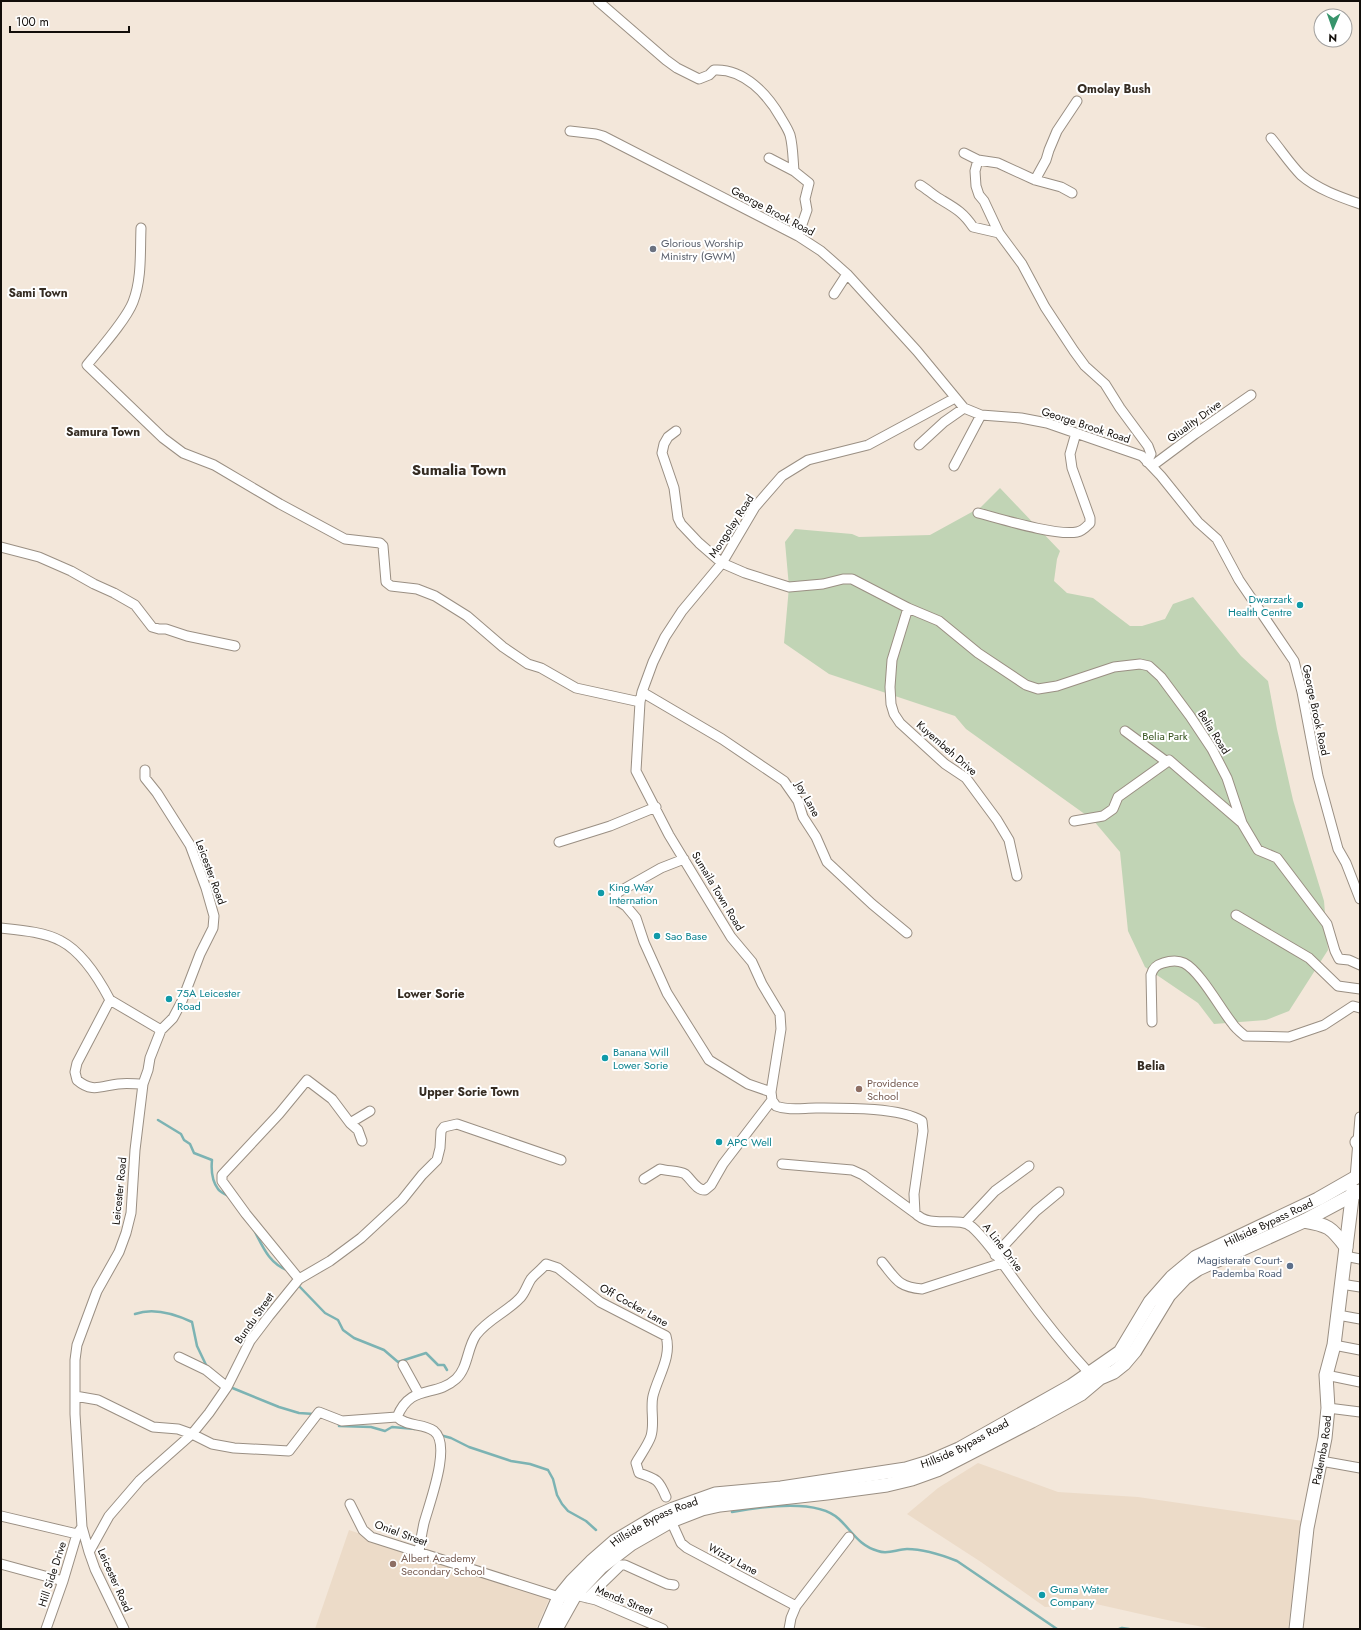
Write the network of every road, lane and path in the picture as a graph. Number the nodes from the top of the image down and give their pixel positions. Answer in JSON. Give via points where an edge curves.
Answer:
{"nodes":[{"id":1,"x":598,"y":1,"type":"edge"},
{"id":2,"x":1077,"y":101,"type":"dead end"},
{"id":3,"x":570,"y":131,"type":"dead end"},
{"id":4,"x":1271,"y":138,"type":"dead end"},
{"id":5,"x":964,"y":153,"type":"dead end"},
{"id":6,"x":770,"y":158,"type":"dead end"},
{"id":7,"x":978,"y":160,"type":"junction"},
{"id":8,"x":794,"y":172,"type":"junction"},
{"id":9,"x":1035,"y":180,"type":"junction"},
{"id":10,"x":920,"y":185,"type":"dead end"},
{"id":11,"x":1072,"y":193,"type":"dead end"},
{"id":12,"x":1360,"y":204,"type":"edge"},
{"id":13,"x":141,"y":228,"type":"dead end"},
{"id":14,"x":999,"y":233,"type":"junction"},
{"id":15,"x":798,"y":236,"type":"junction"},
{"id":16,"x":847,"y":274,"type":"junction"},
{"id":17,"x":834,"y":294,"type":"dead end"},
{"id":18,"x":1251,"y":395,"type":"dead end"},
{"id":19,"x":955,"y":398,"type":"junction"},
{"id":20,"x":964,"y":408,"type":"junction"},
{"id":21,"x":982,"y":415,"type":"junction"},
{"id":22,"x":676,"y":431,"type":"dead end"},
{"id":23,"x":1076,"y":433,"type":"junction"},
{"id":24,"x":919,"y":445,"type":"dead end"},
{"id":25,"x":1150,"y":464,"type":"junction"},
{"id":26,"x":954,"y":466,"type":"dead end"},
{"id":27,"x":978,"y":513,"type":"dead end"},
{"id":28,"x":1,"y":546,"type":"edge"},
{"id":29,"x":722,"y":563,"type":"junction"},
{"id":30,"x":908,"y":608,"type":"junction"},
{"id":31,"x":235,"y":646,"type":"dead end"},
{"id":32,"x":642,"y":692,"type":"junction"},
{"id":33,"x":640,"y":702,"type":"junction"},
{"id":34,"x":1125,"y":731,"type":"dead end"},
{"id":35,"x":1167,"y":762,"type":"junction"},
{"id":36,"x":145,"y":770,"type":"dead end"},
{"id":37,"x":656,"y":807,"type":"junction"},
{"id":38,"x":1074,"y":821,"type":"dead end"},
{"id":39,"x":1242,"y":823,"type":"junction"},
{"id":40,"x":559,"y":842,"type":"dead end"},
{"id":41,"x":684,"y":859,"type":"junction"},
{"id":42,"x":1017,"y":876,"type":"dead end"},
{"id":43,"x":1360,"y":899,"type":"edge"},
{"id":44,"x":1236,"y":915,"type":"dead end"},
{"id":45,"x":1,"y":928,"type":"edge"},
{"id":46,"x":907,"y":933,"type":"dead end"},
{"id":47,"x":1360,"y":965,"type":"edge"},
{"id":48,"x":1360,"y":989,"type":"edge"},
{"id":49,"x":110,"y":1000,"type":"junction"},
{"id":50,"x":1360,"y":1008,"type":"edge"},
{"id":51,"x":1152,"y":1022,"type":"dead end"},
{"id":52,"x":161,"y":1030,"type":"junction"},
{"id":53,"x":143,"y":1084,"type":"junction"},
{"id":54,"x":772,"y":1096,"type":"junction"},
{"id":55,"x":370,"y":1111,"type":"dead end"},
{"id":56,"x":1360,"y":1117,"type":"edge"},
{"id":57,"x":350,"y":1123,"type":"junction"},
{"id":58,"x":362,"y":1141,"type":"dead end"},
{"id":59,"x":1358,"y":1144,"type":"edge"},
{"id":60,"x":561,"y":1160,"type":"dead end"},
{"id":61,"x":782,"y":1164,"type":"dead end"},
{"id":62,"x":1029,"y":1166,"type":"dead end"},
{"id":63,"x":1357,"y":1177,"type":"edge"},
{"id":64,"x":644,"y":1179,"type":"dead end"},
{"id":65,"x":1059,"y":1192,"type":"dead end"},
{"id":66,"x":1356,"y":1193,"type":"edge"},
{"id":67,"x":915,"y":1213,"type":"junction"},
{"id":68,"x":1304,"y":1221,"type":"junction"},
{"id":69,"x":966,"y":1222,"type":"junction"},
{"id":70,"x":1346,"y":1251,"type":"junction"},
{"id":71,"x":995,"y":1255,"type":"junction"},
{"id":72,"x":1360,"y":1259,"type":"edge"},
{"id":73,"x":882,"y":1262,"type":"dead end"},
{"id":74,"x":1002,"y":1263,"type":"junction"},
{"id":75,"x":1342,"y":1278,"type":"junction"},
{"id":76,"x":299,"y":1279,"type":"junction"},
{"id":77,"x":1360,"y":1287,"type":"edge"},
{"id":78,"x":1338,"y":1315,"type":"junction"},
{"id":79,"x":1360,"y":1318,"type":"edge"},
{"id":80,"x":1334,"y":1345,"type":"junction"},
{"id":81,"x":1360,"y":1350,"type":"edge"},
{"id":82,"x":179,"y":1357,"type":"dead end"},
{"id":83,"x":403,"y":1365,"type":"dead end"},
{"id":84,"x":1326,"y":1375,"type":"junction"},
{"id":85,"x":1095,"y":1376,"type":"junction"},
{"id":86,"x":1360,"y":1382,"type":"edge"},
{"id":87,"x":227,"y":1387,"type":"junction"},
{"id":88,"x":419,"y":1394,"type":"junction"},
{"id":89,"x":75,"y":1396,"type":"junction"},
{"id":90,"x":1328,"y":1408,"type":"junction"},
{"id":91,"x":1360,"y":1412,"type":"edge"},
{"id":92,"x":397,"y":1417,"type":"junction"},
{"id":93,"x":192,"y":1434,"type":"junction"},
{"id":94,"x":1321,"y":1461,"type":"junction"},
{"id":95,"x":1360,"y":1468,"type":"edge"},
{"id":96,"x":666,"y":1497,"type":"dead end"},
{"id":97,"x":350,"y":1504,"type":"dead end"},
{"id":98,"x":1,"y":1516,"type":"edge"},
{"id":99,"x":671,"y":1521,"type":"junction"},
{"id":100,"x":80,"y":1530,"type":"junction"},
{"id":101,"x":849,"y":1537,"type":"dead end"},
{"id":102,"x":89,"y":1552,"type":"junction"},
{"id":103,"x":419,"y":1553,"type":"junction"},
{"id":104,"x":1,"y":1564,"type":"edge"},
{"id":105,"x":63,"y":1581,"type":"junction"},
{"id":106,"x":674,"y":1585,"type":"dead end"},
{"id":107,"x":581,"y":1596,"type":"junction"},
{"id":108,"x":559,"y":1597,"type":"junction"},
{"id":109,"x":796,"y":1606,"type":"junction"},
{"id":110,"x":46,"y":1629,"type":"edge"},
{"id":111,"x":124,"y":1629,"type":"edge"},
{"id":112,"x":545,"y":1629,"type":"edge"},
{"id":113,"x":556,"y":1629,"type":"edge"},
{"id":114,"x":663,"y":1629,"type":"edge"},
{"id":115,"x":789,"y":1629,"type":"edge"},
{"id":116,"x":1296,"y":1629,"type":"edge"}],
"edges":[{"from":1,"to":8,"type":"street","via":[[681,70],[699,79],[714,70],[729,71],[764,93],[788,130]]},
{"from":2,"to":9,"type":"street","via":[[1057,131]]},
{"from":3,"to":15,"type":"street","name":"George Brook Road","via":[[603,136]]},
{"from":4,"to":12,"type":"street","via":[[1300,174],[1310,182]]},
{"from":5,"to":7,"type":"street"},
{"from":6,"to":8,"type":"street"},
{"from":7,"to":9,"type":"street","via":[[998,163]]},
{"from":7,"to":14,"type":"street","via":[[975,171],[976,186]]},
{"from":8,"to":15,"type":"street","via":[[808,181],[809,186],[805,200],[808,210]]},
{"from":9,"to":11,"type":"street","via":[[1061,187]]},
{"from":10,"to":14,"type":"street","via":[[956,208],[973,227]]},
{"from":13,"to":33,"type":"street","via":[[139,277],[133,303],[87,365],[163,438],[183,453],[214,465],[345,539],[380,543],[383,546],[386,582],[391,586],[417,589],[435,596],[466,616],[528,664],[541,668],[576,688]]},
{"from":14,"to":25,"type":"street","via":[[1022,264],[1045,307],[1085,366],[1106,384],[1148,446],[1151,454]]},
{"from":15,"to":16,"type":"street","name":"George Brook Road","via":[[821,251]]},
{"from":16,"to":17,"type":"street"},
{"from":16,"to":19,"type":"street","name":"George Brook Road","via":[[917,351]]},
{"from":18,"to":25,"type":"street","name":"Qiuality Drive"},
{"from":19,"to":20,"type":"street","name":"George Brook Road"},
{"from":19,"to":29,"type":"street","name":"Mongolay Road","via":[[868,445],[808,460],[787,472],[755,507]]},
{"from":20,"to":21,"type":"street","name":"George Brook Road"},
{"from":20,"to":24,"type":"street"},
{"from":21,"to":23,"type":"street","name":"George Brook Road","via":[[1021,418],[1047,423]]},
{"from":21,"to":26,"type":"street"},
{"from":22,"to":29,"type":"street","via":[[668,437],[662,453],[674,488],[678,518],[699,543]]},
{"from":23,"to":25,"type":"street","name":"George Brook Road","via":[[1142,456]]},
{"from":23,"to":27,"type":"street","via":[[1070,454],[1072,468],[1090,518],[1090,523],[1083,530],[1068,533]]},
{"from":25,"to":43,"type":"street","name":"George Brook Road","via":[[1198,522],[1217,539],[1239,580],[1294,661],[1318,776],[1338,849],[1346,862]]},
{"from":28,"to":31,"type":"street","via":[[39,557],[114,593],[135,605],[152,627],[159,630],[166,629]]},
{"from":29,"to":30,"type":"street","via":[[789,587],[852,580]]},
{"from":29,"to":32,"type":"street","name":"Mongolay Road","via":[[665,637]]},
{"from":30,"to":39,"type":"street","name":"Belia Road","via":[[940,621],[978,653],[1026,685],[1038,689],[1057,686],[1114,667],[1140,664],[1149,666],[1161,677],[1212,750],[1228,778]]},
{"from":30,"to":42,"type":"street","name":"Kuyembeh Drive","via":[[892,660],[890,687],[894,714],[900,723],[945,764],[966,778],[1009,840]]},
{"from":32,"to":33,"type":"street","name":"Sumaila Town Road"},
{"from":32,"to":46,"type":"street","name":"Joy Lane","via":[[722,739],[784,781],[798,801],[803,817],[816,837],[827,862]]},
{"from":33,"to":37,"type":"street","name":"Sumaila Town Road","via":[[636,771]]},
{"from":34,"to":35,"type":"street"},
{"from":35,"to":38,"type":"street","via":[[1118,797],[1113,809],[1103,816]]},
{"from":35,"to":39,"type":"street","via":[[1169,760]]},
{"from":36,"to":52,"type":"street","name":"Leicester Road","via":[[145,778],[190,845],[214,916],[213,928],[182,1001],[173,1018]]},
{"from":37,"to":40,"type":"street","via":[[610,826]]},
{"from":37,"to":41,"type":"street","name":"Sumaila Town Road"},
{"from":39,"to":47,"type":"street","name":"Belia Road","via":[[1258,850],[1277,858],[1315,906],[1327,924],[1339,959],[1350,960]]},
{"from":41,"to":54,"type":"street","name":"Sumaila Town Road","via":[[731,937],[752,962],[780,1014],[781,1029]]},
{"from":41,"to":54,"type":"street","via":[[661,868],[615,894],[615,899],[626,906],[636,918],[668,994],[709,1060]]},
{"from":44,"to":48,"type":"street","via":[[1309,958],[1338,986]]},
{"from":45,"to":49,"type":"street","via":[[31,932],[60,940],[70,946],[99,980]]},
{"from":49,"to":52,"type":"street"},
{"from":49,"to":53,"type":"street","via":[[77,1063],[77,1080],[88,1088]]},
{"from":50,"to":51,"type":"street","via":[[1353,1006],[1324,1025],[1289,1038],[1245,1036],[1233,1025],[1194,970],[1184,962],[1176,961],[1165,962],[1153,969]]},
{"from":52,"to":53,"type":"street","name":"Leicester Road"},
{"from":53,"to":89,"type":"street","name":"Leicester Road","via":[[131,1213],[119,1252],[98,1291],[77,1345]]},
{"from":54,"to":64,"type":"street","via":[[705,1190],[679,1172],[660,1169]]},
{"from":54,"to":67,"type":"street","via":[[776,1106],[781,1108],[876,1110],[914,1116],[922,1121],[923,1131],[914,1194]]},
{"from":55,"to":57,"type":"street"},
{"from":56,"to":59,"type":"street"},
{"from":57,"to":58,"type":"street","via":[[358,1130]]},
{"from":57,"to":76,"type":"street","via":[[332,1099],[307,1080],[222,1175],[222,1181],[246,1214]]},
{"from":59,"to":63,"type":"street"},
{"from":60,"to":76,"type":"street","name":"Bundu Street","via":[[457,1124],[444,1126],[436,1160],[402,1200],[361,1238],[330,1261]]},
{"from":61,"to":67,"type":"street","name":"A Line Drive","via":[[852,1170],[863,1175]]},
{"from":62,"to":69,"type":"street","via":[[995,1191]]},
{"from":63,"to":66,"type":"main road","name":"Pademba Road"},
{"from":63,"to":85,"type":"main road","name":"Hillside Bypass Road","via":[[1324,1196],[1196,1257],[1172,1277],[1150,1302],[1120,1352]]},
{"from":65,"to":71,"type":"street","via":[[1036,1211]]},
{"from":66,"to":68,"type":"main road","name":"Hillside Bypass Road"},
{"from":66,"to":70,"type":"main road","name":"Pademba Road"},
{"from":67,"to":69,"type":"street","name":"A Line Drive","via":[[919,1218],[926,1220]]},
{"from":68,"to":70,"type":"main road","via":[[1323,1224],[1330,1228]]},
{"from":68,"to":85,"type":"main road","name":"Hillside Bypass Road","via":[[1198,1269],[1169,1295],[1124,1364],[1114,1372]]},
{"from":69,"to":71,"type":"street","name":"A Line Drive"},
{"from":70,"to":72,"type":"street"},
{"from":70,"to":75,"type":"main road","name":"Pademba Road"},
{"from":71,"to":74,"type":"street","name":"A Line Drive"},
{"from":73,"to":74,"type":"street","via":[[900,1284],[922,1289]]},
{"from":74,"to":85,"type":"street","name":"A Line Drive","via":[[1030,1301]]},
{"from":75,"to":77,"type":"street"},
{"from":75,"to":78,"type":"main road","name":"Pademba Road"},
{"from":76,"to":87,"type":"street","name":"Bundu Street","via":[[250,1341]]},
{"from":78,"to":79,"type":"street"},
{"from":78,"to":80,"type":"main road","name":"Pademba Road"},
{"from":80,"to":81,"type":"street"},
{"from":80,"to":84,"type":"main road","name":"Pademba Road"},
{"from":82,"to":87,"type":"street","via":[[206,1370]]},
{"from":83,"to":88,"type":"street"},
{"from":84,"to":86,"type":"street"},
{"from":84,"to":90,"type":"main road","name":"Pademba Road"},
{"from":85,"to":99,"type":"main road","name":"Hillside Bypass Road","via":[[1081,1394],[937,1470],[912,1479],[887,1485],[720,1505]]},
{"from":85,"to":108,"type":"main road","name":"Hillside Bypass Road","via":[[959,1449],[929,1462],[869,1476],[715,1494],[673,1509],[615,1541],[572,1581]]},
{"from":87,"to":93,"type":"street","name":"Bundu Street"},
{"from":88,"to":92,"type":"street","via":[[402,1405]]},
{"from":88,"to":96,"type":"street","name":"Off Cocker Lane","via":[[446,1385],[459,1376],[476,1335],[487,1323],[521,1297],[531,1279],[546,1264],[558,1268],[600,1302],[666,1336],[668,1342],[663,1373],[653,1397],[651,1436],[636,1463],[639,1473],[661,1484]]},
{"from":89,"to":93,"type":"street","via":[[98,1400],[153,1427],[178,1429]]},
{"from":89,"to":100,"type":"street","name":"Leicester Road"},
{"from":90,"to":91,"type":"street"},
{"from":90,"to":94,"type":"main road","name":"Pademba Road"},
{"from":92,"to":93,"type":"street","via":[[342,1421],[319,1412],[290,1451],[234,1448],[212,1444]]},
{"from":92,"to":103,"type":"street","via":[[401,1421],[434,1432],[440,1439],[438,1471]]},
{"from":93,"to":102,"type":"street","name":"Bundu Street","via":[[140,1480],[109,1516]]},
{"from":94,"to":95,"type":"street"},
{"from":94,"to":116,"type":"main road","name":"Pademba Road","via":[[1307,1528]]},
{"from":97,"to":103,"type":"street","name":"Oniel Street","via":[[367,1535]]},
{"from":98,"to":100,"type":"street"},
{"from":99,"to":107,"type":"main road","name":"Hillside Bypass Road","via":[[654,1529],[614,1556]]},
{"from":99,"to":109,"type":"street","name":"Wizzy Lane","via":[[681,1542],[687,1548]]},
{"from":100,"to":102,"type":"street","name":"Leicester Road"},
{"from":100,"to":105,"type":"street","name":"Hill Side Drive"},
{"from":101,"to":109,"type":"street"},
{"from":102,"to":111,"type":"street","name":"Leicester Road"},
{"from":103,"to":108,"type":"street","name":"Oniel Street"},
{"from":104,"to":105,"type":"street"},
{"from":105,"to":110,"type":"street","name":"Hill Side Drive"},
{"from":106,"to":107,"type":"street","via":[[621,1565]]},
{"from":107,"to":108,"type":"street","name":"Oniel Street"},
{"from":107,"to":113,"type":"main road","name":"Hillside Bypass Road"},
{"from":107,"to":114,"type":"street","name":"Mends Street"},
{"from":108,"to":112,"type":"main road","name":"Hillside Bypass Road"},
{"from":109,"to":115,"type":"street"}]}
